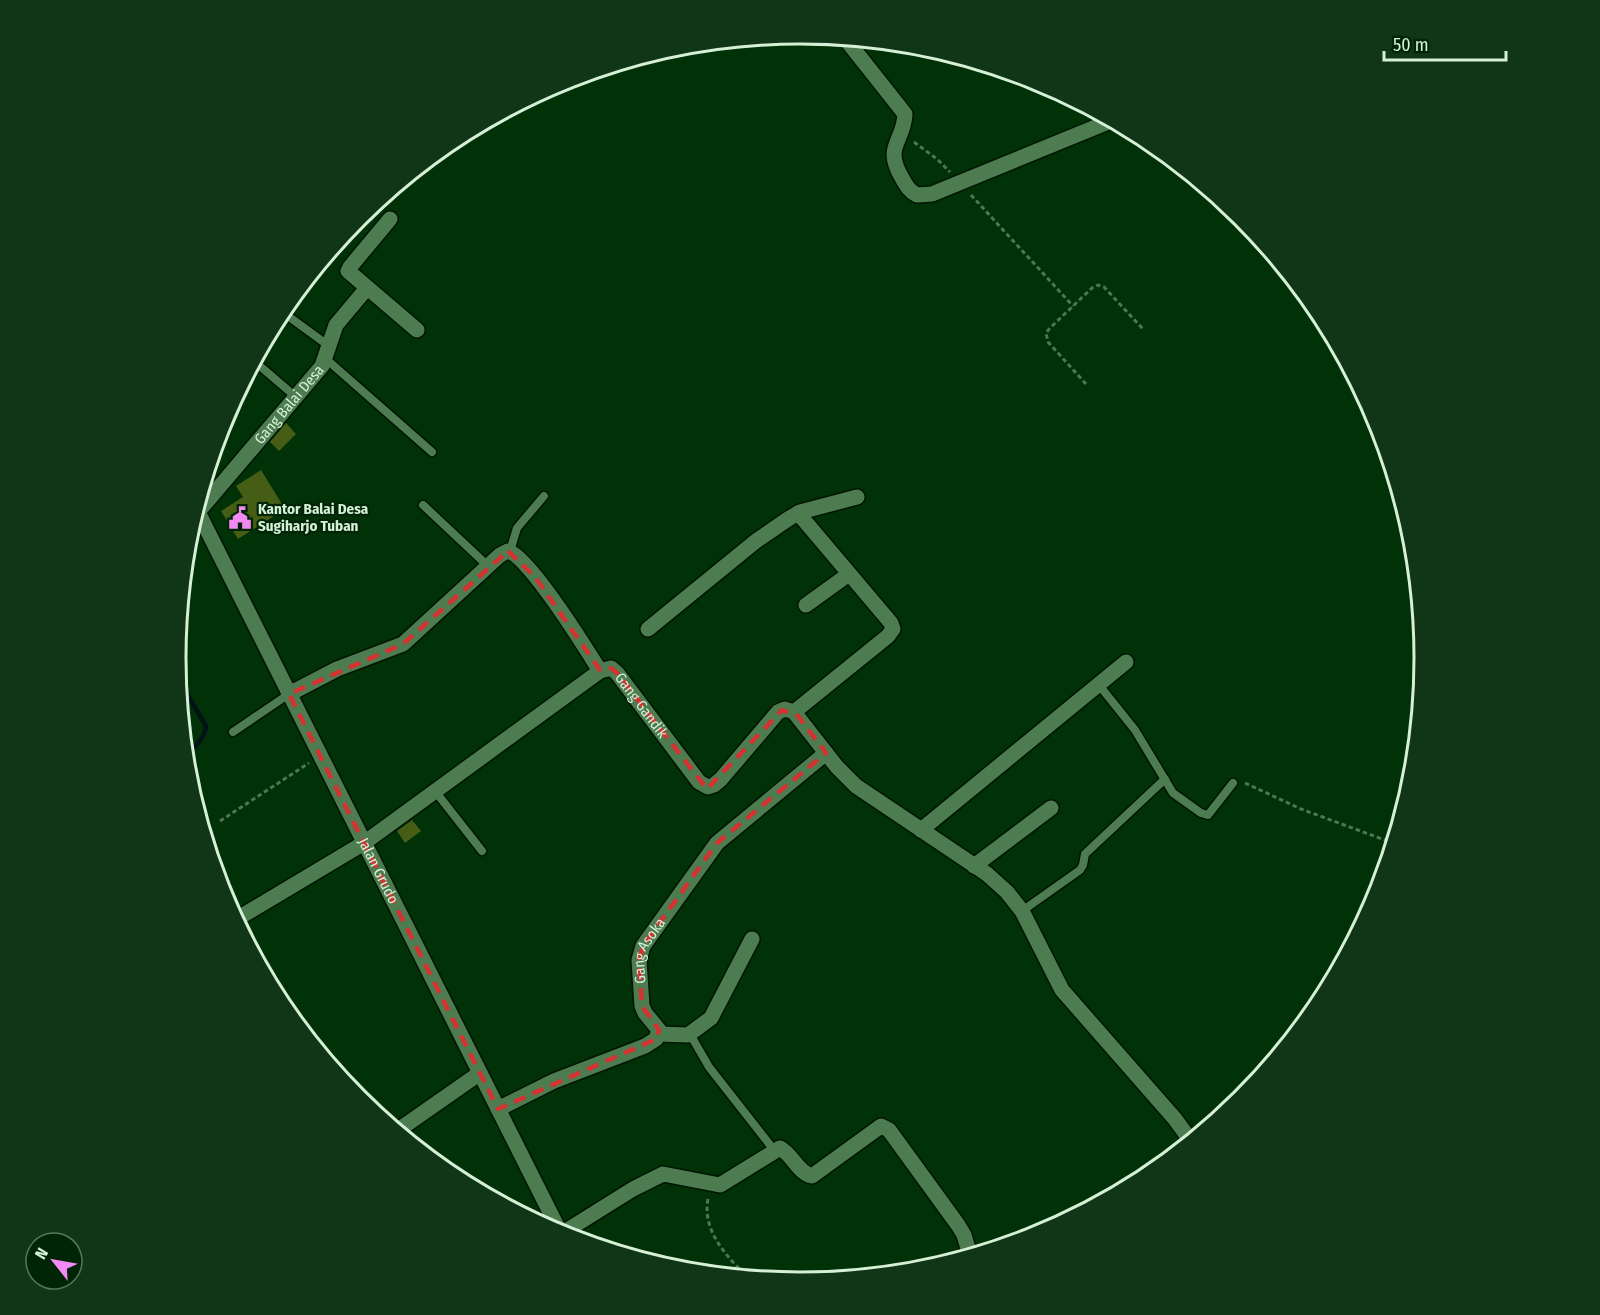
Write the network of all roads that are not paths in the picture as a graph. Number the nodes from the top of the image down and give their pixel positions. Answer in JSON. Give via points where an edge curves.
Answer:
{"nodes":[{"id":1,"x":851,"y":46,"type":"edge"},
{"id":2,"x":1103,"y":124,"type":"edge"},
{"id":3,"x":390,"y":219,"type":"dead end"},
{"id":4,"x":367,"y":288,"type":"junction"},
{"id":5,"x":288,"y":317,"type":"edge"},
{"id":6,"x":417,"y":330,"type":"dead end"},
{"id":7,"x":328,"y":352,"type":"junction"},
{"id":8,"x":260,"y":366,"type":"edge"},
{"id":9,"x":296,"y":397,"type":"junction"},
{"id":10,"x":432,"y":452,"type":"dead end"},
{"id":11,"x":544,"y":496,"type":"dead end"},
{"id":12,"x":857,"y":497,"type":"dead end"},
{"id":13,"x":207,"y":498,"type":"edge"},
{"id":14,"x":423,"y":505,"type":"dead end"},
{"id":15,"x":798,"y":513,"type":"junction"},
{"id":16,"x":202,"y":520,"type":"edge"},
{"id":17,"x":510,"y":551,"type":"junction"},
{"id":18,"x":488,"y":566,"type":"junction"},
{"id":19,"x":849,"y":574,"type":"junction"},
{"id":20,"x":806,"y":605,"type":"dead end"},
{"id":21,"x":648,"y":629,"type":"dead end"},
{"id":22,"x":1126,"y":662,"type":"dead end"},
{"id":23,"x":600,"y":671,"type":"junction"},
{"id":24,"x":1098,"y":685,"type":"junction"},
{"id":25,"x":289,"y":694,"type":"junction"},
{"id":26,"x":794,"y":712,"type":"junction"},
{"id":27,"x":233,"y":732,"type":"dead end"},
{"id":28,"x":826,"y":753,"type":"junction"},
{"id":29,"x":1165,"y":779,"type":"junction"},
{"id":30,"x":1233,"y":783,"type":"road end"},
{"id":31,"x":435,"y":791,"type":"junction"},
{"id":32,"x":1051,"y":808,"type":"dead end"},
{"id":33,"x":921,"y":830,"type":"junction"},
{"id":34,"x":364,"y":843,"type":"junction"},
{"id":35,"x":482,"y":851,"type":"dead end"},
{"id":36,"x":974,"y":866,"type":"junction"},
{"id":37,"x":1022,"y":911,"type":"junction"},
{"id":38,"x":243,"y":916,"type":"edge"},
{"id":39,"x":752,"y":939,"type":"dead end"},
{"id":40,"x":659,"y":1034,"type":"junction"},
{"id":41,"x":690,"y":1034,"type":"junction"},
{"id":42,"x":480,"y":1073,"type":"junction"},
{"id":43,"x":498,"y":1109,"type":"junction"},
{"id":44,"x":404,"y":1127,"type":"edge"},
{"id":45,"x":1186,"y":1135,"type":"edge"},
{"id":46,"x":774,"y":1150,"type":"junction"},
{"id":47,"x":554,"y":1220,"type":"edge"},
{"id":48,"x":572,"y":1227,"type":"edge"},
{"id":49,"x":968,"y":1248,"type":"edge"}],
"edges":[{"from":1,"to":2,"type":"street","via":[[904,113],[894,163],[913,193],[926,195]]},
{"from":3,"to":4,"type":"street","via":[[348,269]]},
{"from":4,"to":6,"type":"street"},
{"from":4,"to":7,"type":"street","name":"Gang Balai Desa","via":[[336,326]]},
{"from":5,"to":7,"type":"lane"},
{"from":7,"to":9,"type":"street","name":"Gang Balai Desa"},
{"from":7,"to":10,"type":"lane"},
{"from":8,"to":9,"type":"lane"},
{"from":9,"to":13,"type":"street","name":"Gang Balai Desa"},
{"from":11,"to":17,"type":"lane","via":[[517,528]]},
{"from":12,"to":15,"type":"street"},
{"from":14,"to":18,"type":"lane"},
{"from":15,"to":19,"type":"street"},
{"from":15,"to":21,"type":"street","via":[[756,541]]},
{"from":16,"to":25,"type":"street","name":"Jalan Grudo"},
{"from":17,"to":18,"type":"street"},
{"from":17,"to":23,"type":"street","via":[[535,577]]},
{"from":18,"to":25,"type":"street","via":[[403,644],[337,669]]},
{"from":19,"to":20,"type":"street"},
{"from":19,"to":26,"type":"street","via":[[893,629]]},
{"from":22,"to":24,"type":"street"},
{"from":23,"to":26,"type":"street","name":"Gang Gandik","via":[[611,668],[617,673],[699,782],[708,787],[721,779],[778,712]]},
{"from":23,"to":31,"type":"street","name":"Gang Gandik"},
{"from":24,"to":29,"type":"lane","via":[[1135,730]]},
{"from":24,"to":33,"type":"street"},
{"from":25,"to":27,"type":"lane"},
{"from":25,"to":34,"type":"street","name":"Jalan Grudo"},
{"from":26,"to":28,"type":"street"},
{"from":28,"to":33,"type":"street","via":[[856,786]]},
{"from":28,"to":40,"type":"street","name":"Gang Asoka","via":[[717,843],[645,942],[639,960],[642,1006]]},
{"from":29,"to":30,"type":"lane","via":[[1176,796],[1207,815]]},
{"from":29,"to":37,"type":"lane","via":[[1085,854],[1081,869]]},
{"from":31,"to":34,"type":"street","name":"Gang Gandik"},
{"from":31,"to":35,"type":"lane"},
{"from":32,"to":36,"type":"street"},
{"from":33,"to":36,"type":"street"},
{"from":34,"to":38,"type":"street","name":"Gang Gandik"},
{"from":34,"to":42,"type":"street","name":"Jalan Grudo"},
{"from":36,"to":37,"type":"street","via":[[1007,892]]},
{"from":37,"to":45,"type":"street","via":[[1062,990]]},
{"from":39,"to":41,"type":"street","via":[[715,1013]]},
{"from":40,"to":41,"type":"street"},
{"from":40,"to":43,"type":"street","via":[[649,1045],[554,1081]]},
{"from":41,"to":46,"type":"lane","via":[[710,1067]]},
{"from":42,"to":43,"type":"street","name":"Jalan Grudo"},
{"from":42,"to":44,"type":"street"},
{"from":43,"to":47,"type":"street","name":"Jalan Grudo"},
{"from":46,"to":48,"type":"street","via":[[724,1184],[662,1175]]},
{"from":46,"to":49,"type":"street","via":[[783,1149],[804,1173],[812,1176],[877,1127],[885,1126],[958,1225]]}]}
